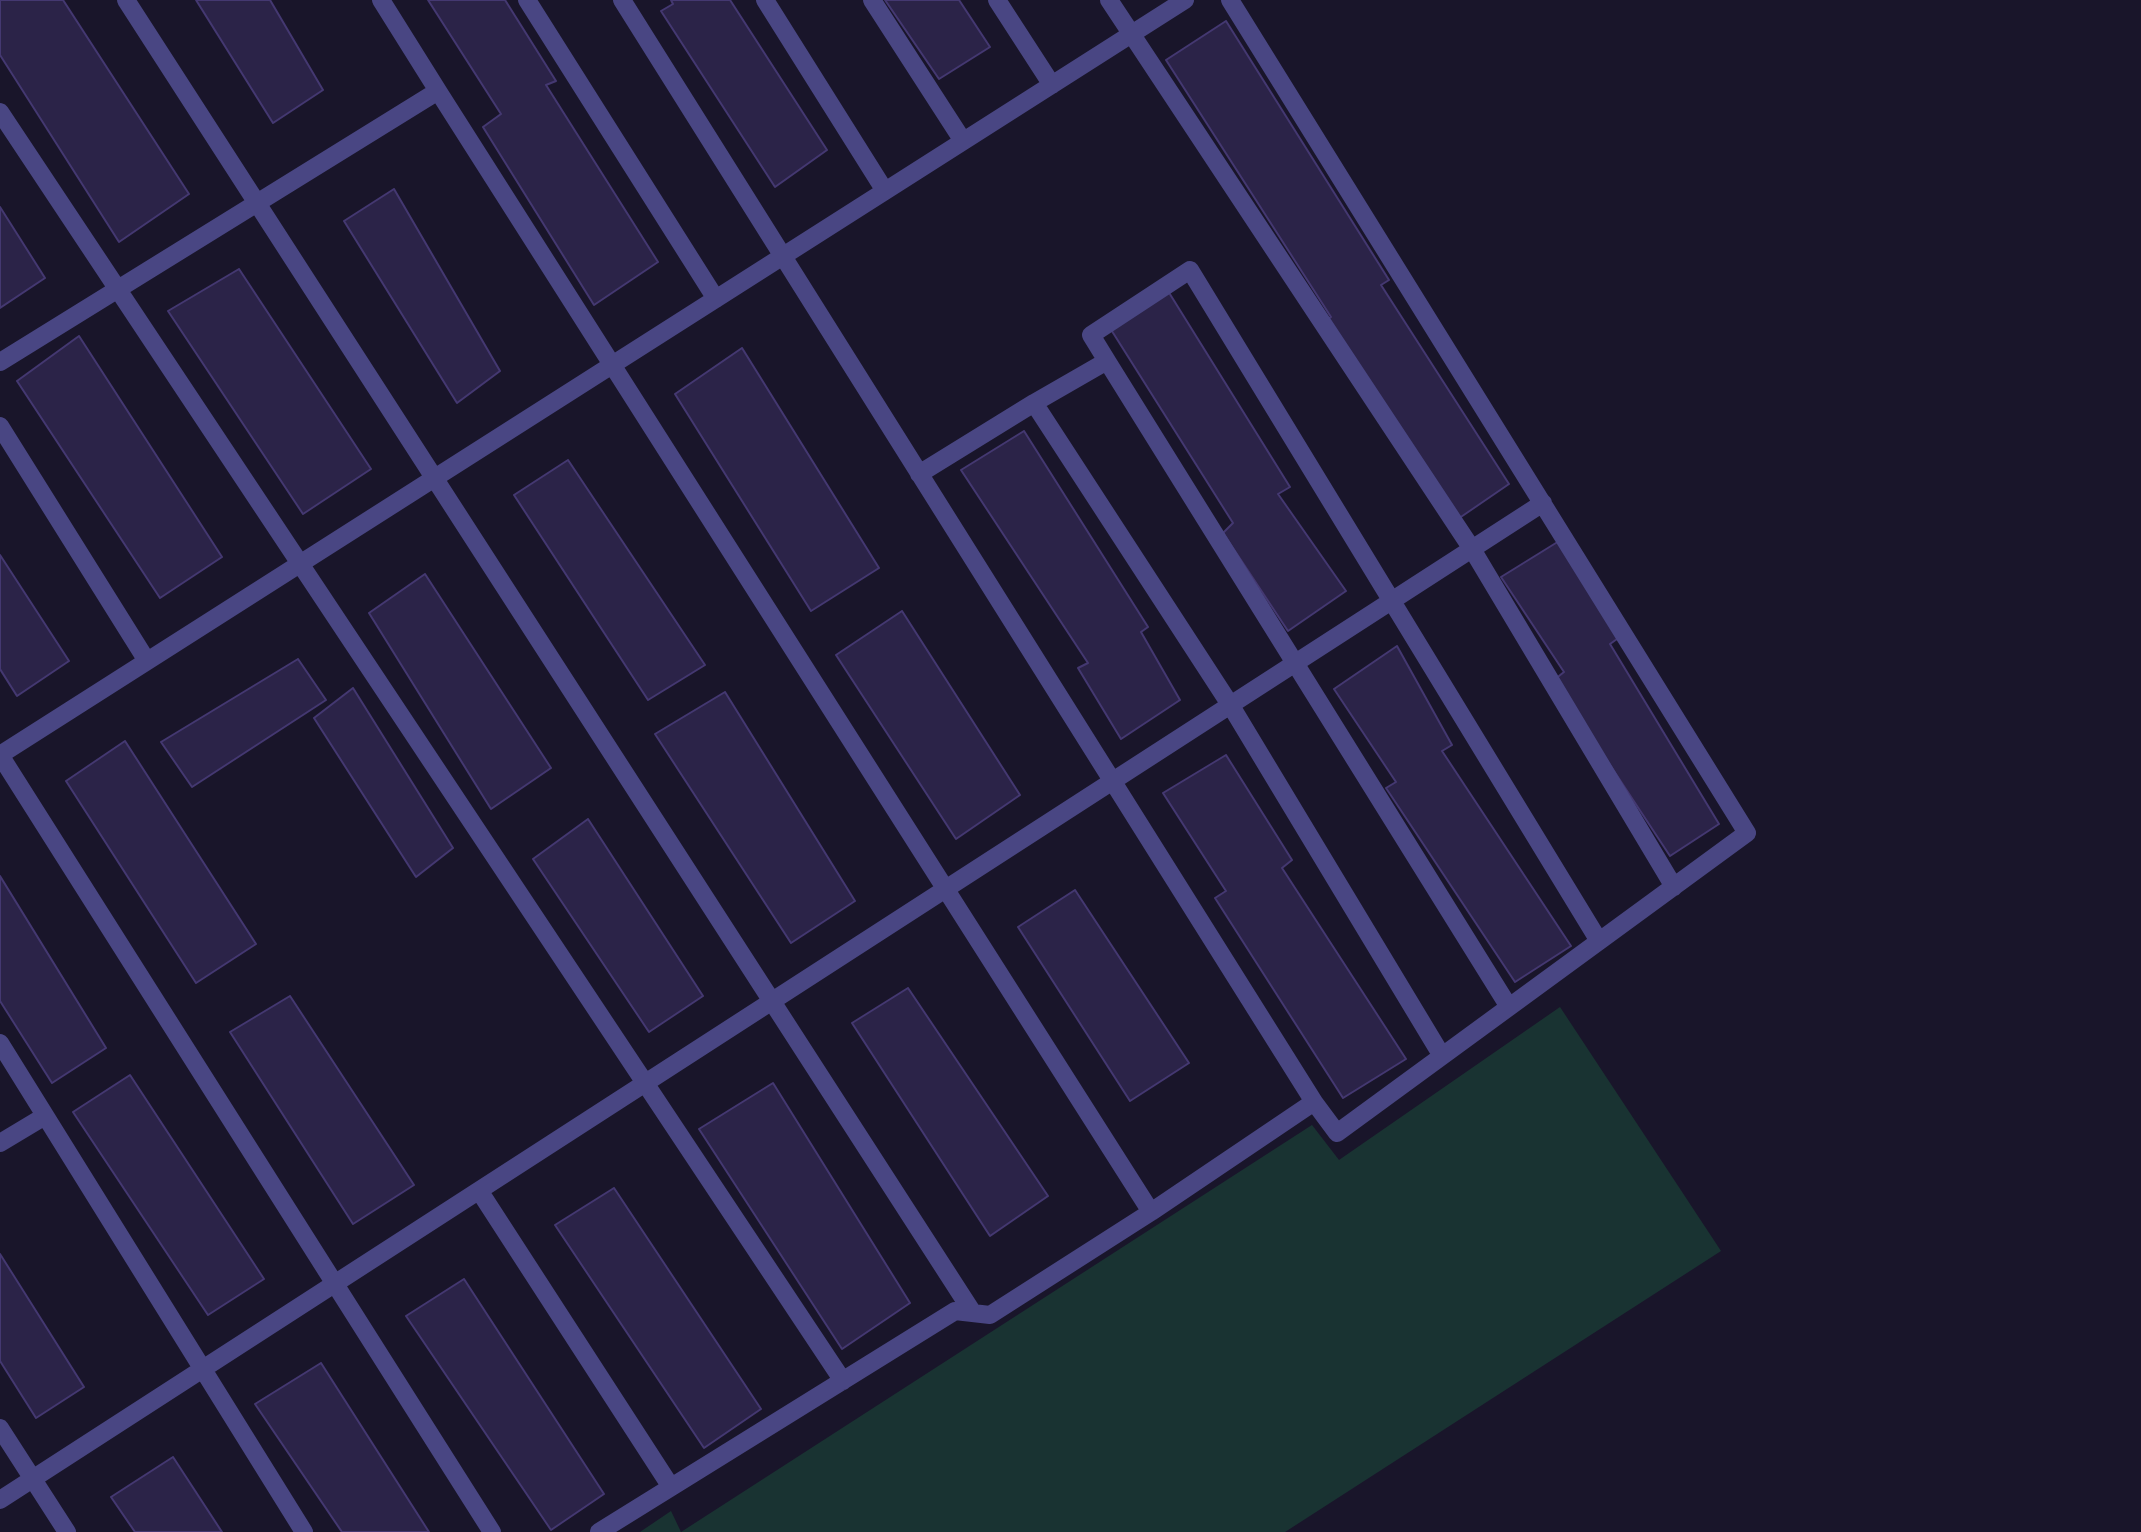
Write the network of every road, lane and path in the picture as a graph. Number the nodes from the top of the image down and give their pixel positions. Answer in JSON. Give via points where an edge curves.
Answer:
{"nodes":[{"id":1,"x":126,"y":0,"type":"edge"},
{"id":2,"x":381,"y":0,"type":"edge"},
{"id":3,"x":527,"y":0,"type":"edge"},
{"id":4,"x":622,"y":0,"type":"edge"},
{"id":5,"x":765,"y":0,"type":"edge"},
{"id":6,"x":872,"y":0,"type":"edge"},
{"id":7,"x":997,"y":0,"type":"edge"},
{"id":8,"x":1109,"y":0,"type":"edge"},
{"id":9,"x":1185,"y":0,"type":"edge"},
{"id":10,"x":1230,"y":0,"type":"edge"},
{"id":11,"x":1130,"y":35,"type":"junction"},
{"id":12,"x":1052,"y":85,"type":"junction"},
{"id":13,"x":438,"y":91,"type":"junction"},
{"id":14,"x":0,"y":112,"type":"edge"},
{"id":15,"x":963,"y":141,"type":"junction"},
{"id":16,"x":885,"y":191,"type":"junction"},
{"id":17,"x":257,"y":203,"type":"junction"},
{"id":18,"x":783,"y":256,"type":"junction"},
{"id":19,"x":118,"y":289,"type":"junction"},
{"id":20,"x":716,"y":299,"type":"junction"},
{"id":21,"x":1107,"y":361,"type":"junction"},
{"id":22,"x":0,"y":362,"type":"edge"},
{"id":23,"x":612,"y":365,"type":"junction"},
{"id":24,"x":1034,"y":403,"type":"junction"},
{"id":25,"x":0,"y":426,"type":"edge"},
{"id":26,"x":919,"y":474,"type":"junction"},
{"id":27,"x":435,"y":478,"type":"junction"},
{"id":28,"x":1543,"y":503,"type":"junction"},
{"id":29,"x":1472,"y":549,"type":"junction"},
{"id":30,"x":300,"y":564,"type":"junction"},
{"id":31,"x":1393,"y":601,"type":"junction"},
{"id":32,"x":147,"y":661,"type":"junction"},
{"id":33,"x":1295,"y":664,"type":"junction"},
{"id":34,"x":1231,"y":706,"type":"junction"},
{"id":35,"x":0,"y":755,"type":"edge"},
{"id":36,"x":1113,"y":782,"type":"junction"},
{"id":37,"x":1674,"y":887,"type":"junction"},
{"id":38,"x":946,"y":890,"type":"junction"},
{"id":39,"x":1599,"y":941,"type":"junction"},
{"id":40,"x":773,"y":1002,"type":"junction"},
{"id":41,"x":1509,"y":1007,"type":"junction"},
{"id":42,"x":0,"y":1043,"type":"edge"},
{"id":43,"x":1442,"y":1056,"type":"junction"},
{"id":44,"x":646,"y":1084,"type":"junction"},
{"id":45,"x":1314,"y":1102,"type":"junction"},
{"id":46,"x":45,"y":1115,"type":"junction"},
{"id":47,"x":0,"y":1143,"type":"edge"},
{"id":48,"x":480,"y":1192,"type":"junction"},
{"id":49,"x":1151,"y":1212,"type":"junction"},
{"id":50,"x":335,"y":1285,"type":"junction"},
{"id":51,"x":973,"y":1313,"type":"junction"},
{"id":52,"x":204,"y":1371,"type":"junction"},
{"id":53,"x":843,"y":1381,"type":"junction"},
{"id":54,"x":0,"y":1428,"type":"edge"},
{"id":55,"x":33,"y":1479,"type":"junction"},
{"id":56,"x":671,"y":1487,"type":"junction"},
{"id":57,"x":0,"y":1500,"type":"edge"},
{"id":58,"x":67,"y":1532,"type":"edge"},
{"id":59,"x":304,"y":1532,"type":"edge"},
{"id":60,"x":492,"y":1532,"type":"edge"},
{"id":61,"x":599,"y":1532,"type":"edge"}],
"edges":[{"from":1,"to":17,"type":"street"},
{"from":2,"to":13,"type":"street"},
{"from":3,"to":20,"type":"street"},
{"from":4,"to":18,"type":"street"},
{"from":5,"to":16,"type":"street"},
{"from":6,"to":15,"type":"street"},
{"from":7,"to":12,"type":"street"},
{"from":8,"to":11,"type":"street"},
{"from":9,"to":11,"type":"street"},
{"from":10,"to":28,"type":"street"},
{"from":11,"to":12,"type":"street"},
{"from":11,"to":29,"type":"street"},
{"from":12,"to":15,"type":"street"},
{"from":13,"to":17,"type":"street"},
{"from":13,"to":23,"type":"street"},
{"from":14,"to":19,"type":"street"},
{"from":15,"to":16,"type":"street"},
{"from":16,"to":18,"type":"street"},
{"from":17,"to":19,"type":"street"},
{"from":17,"to":27,"type":"street"},
{"from":18,"to":20,"type":"street"},
{"from":18,"to":26,"type":"street"},
{"from":19,"to":22,"type":"street"},
{"from":19,"to":30,"type":"street"},
{"from":20,"to":23,"type":"street"},
{"from":21,"to":24,"type":"street"},
{"from":21,"to":31,"type":"street","via":[[1091,335],[1190,270]]},
{"from":21,"to":33,"type":"street"},
{"from":23,"to":27,"type":"street"},
{"from":23,"to":38,"type":"street"},
{"from":24,"to":26,"type":"street"},
{"from":24,"to":34,"type":"street"},
{"from":25,"to":32,"type":"street"},
{"from":26,"to":36,"type":"street"},
{"from":27,"to":30,"type":"street"},
{"from":27,"to":40,"type":"street"},
{"from":28,"to":29,"type":"street"},
{"from":28,"to":37,"type":"street","via":[[1747,833]]},
{"from":29,"to":31,"type":"street"},
{"from":29,"to":37,"type":"street"},
{"from":30,"to":32,"type":"street"},
{"from":30,"to":44,"type":"street"},
{"from":31,"to":33,"type":"street"},
{"from":31,"to":39,"type":"street"},
{"from":32,"to":35,"type":"street"},
{"from":33,"to":34,"type":"street"},
{"from":33,"to":41,"type":"street"},
{"from":34,"to":36,"type":"street"},
{"from":34,"to":43,"type":"street"},
{"from":35,"to":50,"type":"street"},
{"from":36,"to":38,"type":"street"},
{"from":36,"to":45,"type":"street"},
{"from":37,"to":39,"type":"street"},
{"from":38,"to":40,"type":"street"},
{"from":38,"to":49,"type":"street"},
{"from":39,"to":41,"type":"street"},
{"from":40,"to":44,"type":"street"},
{"from":40,"to":51,"type":"street"},
{"from":41,"to":43,"type":"street"},
{"from":42,"to":46,"type":"street"},
{"from":43,"to":45,"type":"street","via":[[1337,1133]]},
{"from":44,"to":48,"type":"street"},
{"from":44,"to":53,"type":"street"},
{"from":45,"to":49,"type":"street"},
{"from":46,"to":47,"type":"street"},
{"from":46,"to":52,"type":"street"},
{"from":48,"to":50,"type":"street"},
{"from":48,"to":56,"type":"street"},
{"from":49,"to":51,"type":"street","via":[[990,1315]]},
{"from":50,"to":52,"type":"street"},
{"from":50,"to":60,"type":"street"},
{"from":51,"to":53,"type":"street","via":[[955,1311]]},
{"from":52,"to":55,"type":"street"},
{"from":52,"to":59,"type":"street"},
{"from":53,"to":56,"type":"street"},
{"from":54,"to":55,"type":"street"},
{"from":55,"to":57,"type":"street"},
{"from":55,"to":58,"type":"street"},
{"from":56,"to":61,"type":"street"}]}
